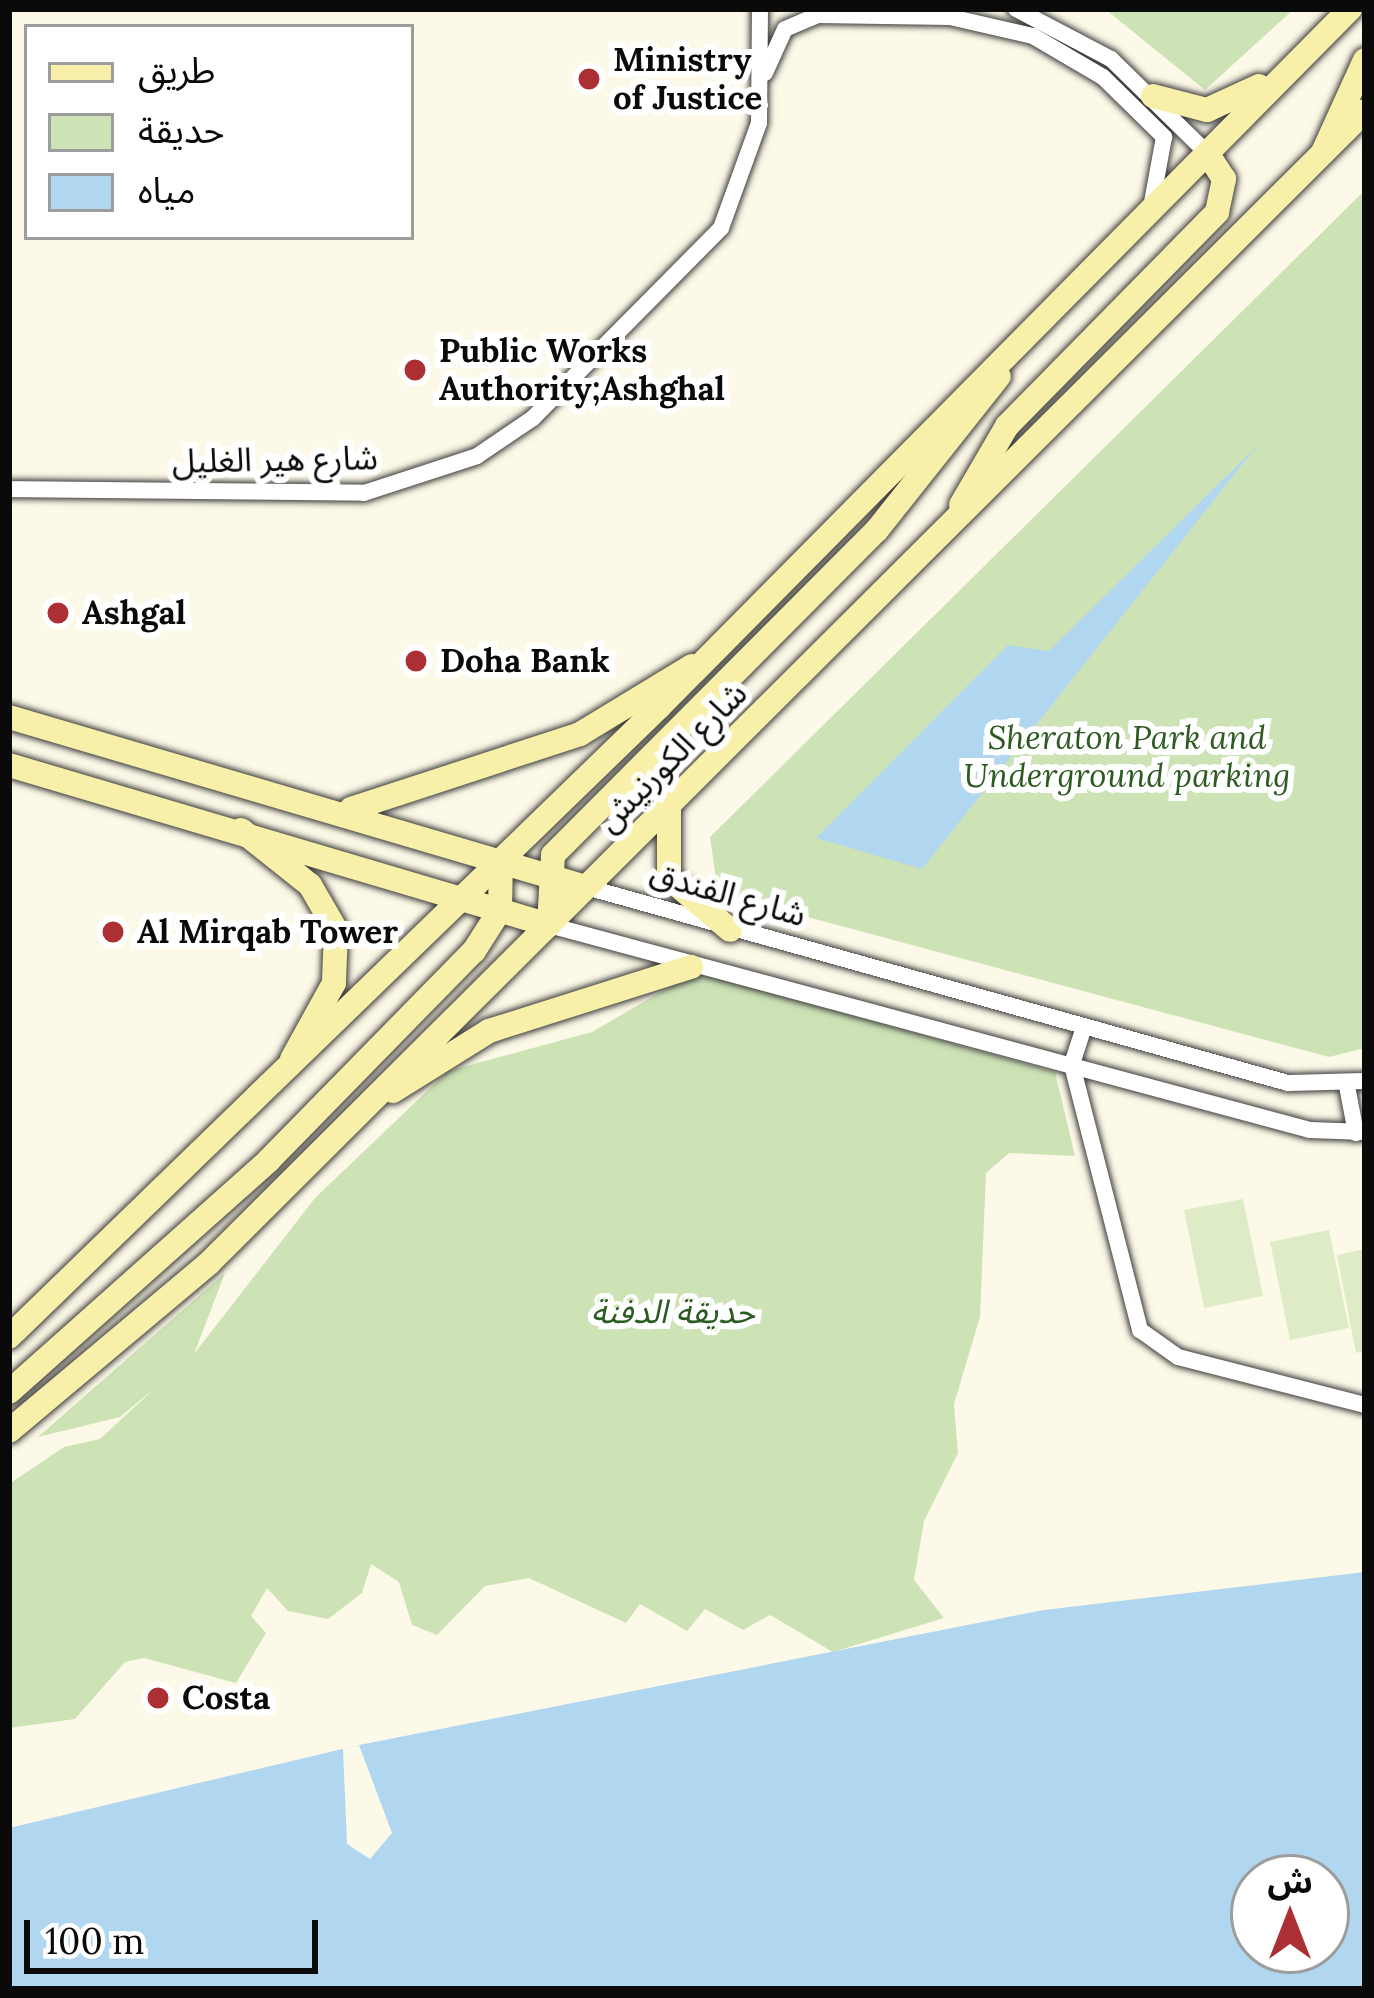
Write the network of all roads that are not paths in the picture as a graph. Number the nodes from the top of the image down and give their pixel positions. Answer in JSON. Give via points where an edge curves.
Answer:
{"nodes":[{"id":1,"x":760,"y":9,"type":"edge"},
{"id":2,"x":1016,"y":9,"type":"edge"},
{"id":3,"x":1350,"y":9,"type":"edge"},
{"id":4,"x":1306,"y":56,"type":"junction"},
{"id":5,"x":1365,"y":60,"type":"edge"},
{"id":6,"x":762,"y":79,"type":"junction"},
{"id":7,"x":1153,"y":96,"type":"junction"},
{"id":8,"x":1365,"y":111,"type":"edge"},
{"id":9,"x":1208,"y":154,"type":"junction"},
{"id":10,"x":1322,"y":154,"type":"junction"},
{"id":11,"x":1151,"y":209,"type":"junction"},
{"id":12,"x":1007,"y":357,"type":"junction"},
{"id":13,"x":9,"y":489,"type":"edge"},
{"id":14,"x":956,"y":518,"type":"junction"},
{"id":15,"x":704,"y":661,"type":"junction"},
{"id":16,"x":9,"y":717,"type":"edge"},
{"id":17,"x":9,"y":765,"type":"edge"},
{"id":18,"x":669,"y":807,"type":"junction"},
{"id":19,"x":337,"y":811,"type":"junction"},
{"id":20,"x":240,"y":828,"type":"junction"},
{"id":21,"x":501,"y":860,"type":"junction"},
{"id":22,"x":544,"y":873,"type":"junction"},
{"id":23,"x":586,"y":887,"type":"junction"},
{"id":24,"x":463,"y":897,"type":"junction"},
{"id":25,"x":500,"y":910,"type":"junction"},
{"id":26,"x":549,"y":925,"type":"junction"},
{"id":27,"x":730,"y":930,"type":"junction"},
{"id":28,"x":691,"y":968,"type":"junction"},
{"id":29,"x":1084,"y":1027,"type":"junction"},
{"id":30,"x":1072,"y":1065,"type":"junction"},
{"id":31,"x":285,"y":1076,"type":"junction"},
{"id":32,"x":1356,"y":1084,"type":"edge"},
{"id":33,"x":379,"y":1096,"type":"junction"},
{"id":34,"x":1361,"y":1132,"type":"edge"},
{"id":35,"x":9,"y":1337,"type":"edge"},
{"id":36,"x":9,"y":1392,"type":"edge"},
{"id":37,"x":1365,"y":1405,"type":"edge"},
{"id":38,"x":9,"y":1431,"type":"edge"}],
"edges":[{"from":1,"to":6,"type":"street","name":"شارع هير الغليل"},
{"from":2,"to":7,"type":"street","via":[[1082,39]]},
{"from":3,"to":4,"type":"main road","name":"شارع الكورنيش"},
{"from":4,"to":7,"type":"main road","via":[[1219,109]]},
{"from":4,"to":9,"type":"main road","name":"شارع الكورنيش"},
{"from":5,"to":10,"type":"main road"},
{"from":6,"to":11,"type":"street","via":[[785,29],[818,15],[950,17],[1018,31],[1103,77],[1164,137]]},
{"from":6,"to":13,"type":"street","name":"شارع هير الغليل","via":[[756,136],[721,228],[533,418],[477,455],[364,493]]},
{"from":7,"to":9,"type":"street"},
{"from":8,"to":10,"type":"main road","name":"شارع الكورنيش"},
{"from":9,"to":11,"type":"main road","name":"شارع الكورنيش"},
{"from":9,"to":14,"type":"main road","via":[[1224,179],[1216,212],[1007,426]]},
{"from":10,"to":14,"type":"main road","name":"شارع الكورنيش"},
{"from":11,"to":12,"type":"main road","name":"شارع الكورنيش"},
{"from":12,"to":15,"type":"main road","name":"شارع الكورنيش"},
{"from":12,"to":22,"type":"main road","via":[[980,408],[878,530]]},
{"from":14,"to":18,"type":"main road","name":"شارع الكورنيش"},
{"from":15,"to":19,"type":"main road","via":[[580,734]]},
{"from":15,"to":21,"type":"main road","name":"شارع الكورنيش"},
{"from":16,"to":19,"type":"main road","name":"شارع الفندق"},
{"from":17,"to":20,"type":"main road"},
{"from":18,"to":23,"type":"main road","name":"شارع الكورنيش"},
{"from":18,"to":27,"type":"main road","via":[[669,878]]},
{"from":19,"to":21,"type":"main road","name":"شارع الفندق"},
{"from":20,"to":24,"type":"main road"},
{"from":20,"to":31,"type":"main road","via":[[310,885],[337,930],[334,983]]},
{"from":21,"to":22,"type":"main road","name":"شارع الفندق"},
{"from":21,"to":24,"type":"main road","name":"شارع الكورنيش"},
{"from":21,"to":25,"type":"main road"},
{"from":22,"to":23,"type":"main road","name":"شارع الفندق"},
{"from":22,"to":26,"type":"main road"},
{"from":23,"to":26,"type":"main road","name":"شارع الكورنيش"},
{"from":23,"to":27,"type":"street","name":"شارع الفندق"},
{"from":24,"to":25,"type":"main road"},
{"from":24,"to":31,"type":"main road","name":"شارع الكورنيش"},
{"from":25,"to":26,"type":"main road"},
{"from":25,"to":36,"type":"main road","via":[[318,1113]]},
{"from":26,"to":28,"type":"street"},
{"from":26,"to":33,"type":"main road","name":"شارع الكورنيش"},
{"from":27,"to":29,"type":"street","name":"شارع الفندق"},
{"from":28,"to":30,"type":"street"},
{"from":28,"to":33,"type":"main road","via":[[489,1030]]},
{"from":29,"to":30,"type":"street"},
{"from":29,"to":32,"type":"street","name":"شارع الفندق","via":[[1288,1082]]},
{"from":30,"to":34,"type":"street","via":[[1310,1130]]},
{"from":30,"to":37,"type":"street","via":[[1124,1298],[1153,1345]]},
{"from":31,"to":35,"type":"main road","name":"شارع الكورنيش"},
{"from":32,"to":34,"type":"street"},
{"from":33,"to":38,"type":"main road","name":"شارع الكورنيش","via":[[143,1322]]}]}
